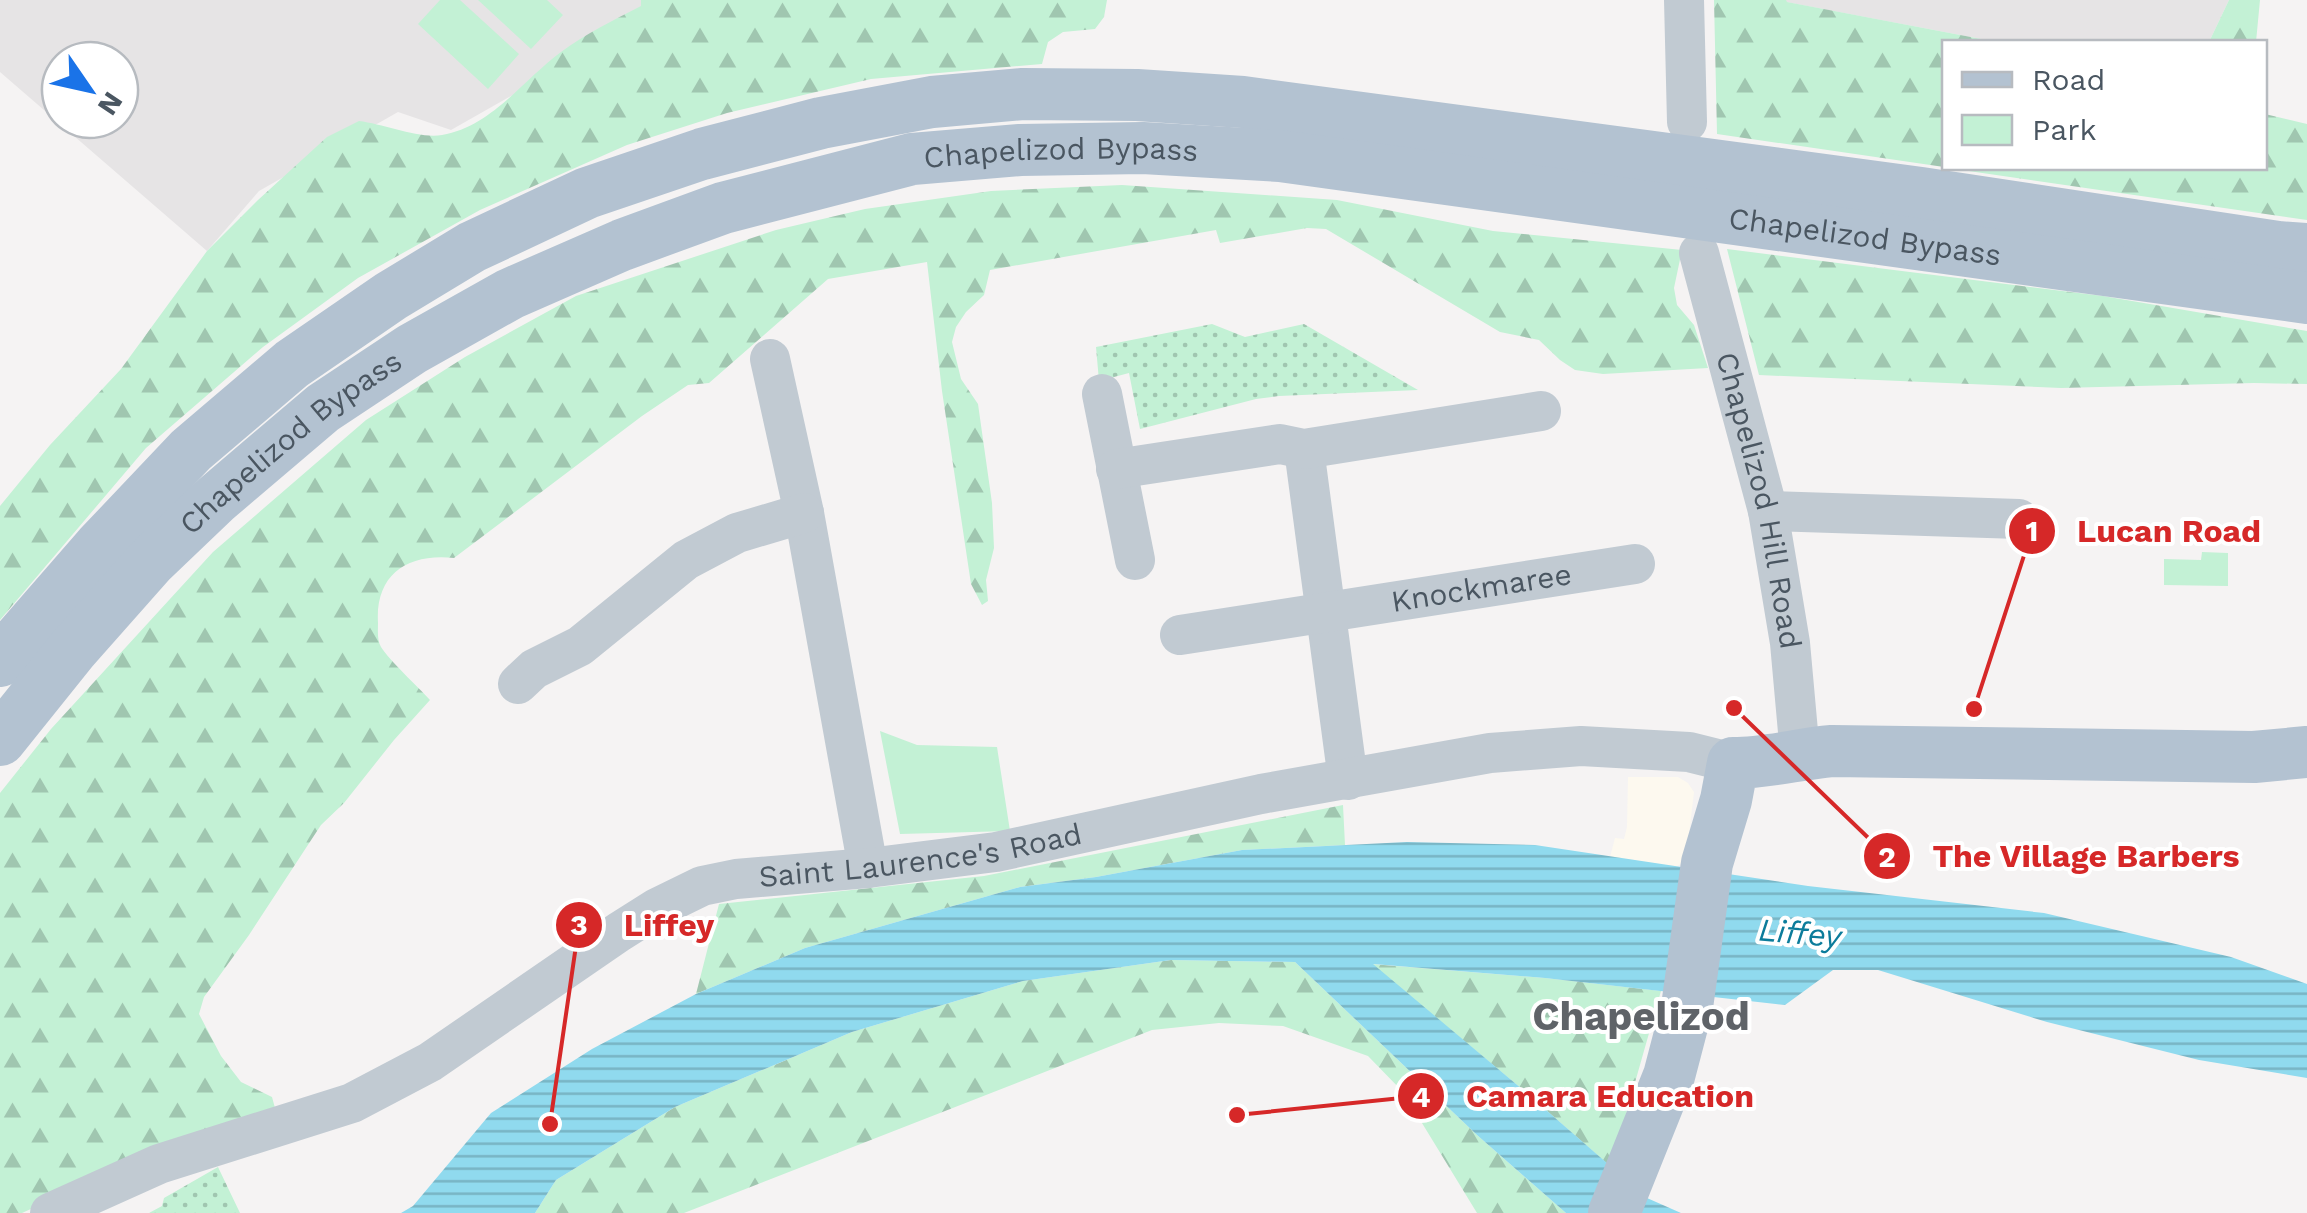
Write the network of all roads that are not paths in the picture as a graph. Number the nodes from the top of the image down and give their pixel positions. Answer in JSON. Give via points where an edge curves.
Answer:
{"nodes":[{"id":1,"x":1684,"y":0,"type":"edge"},
{"id":2,"x":1686,"y":122,"type":"dead end"},
{"id":3,"x":2307,"y":249,"type":"edge"},
{"id":4,"x":1699,"y":253,"type":"dead end"},
{"id":5,"x":2307,"y":298,"type":"edge"},
{"id":6,"x":770,"y":359,"type":"dead end"},
{"id":7,"x":1102,"y":394,"type":"dead end"},
{"id":8,"x":1541,"y":412,"type":"dead end"},
{"id":9,"x":1304,"y":449,"type":"junction"},
{"id":10,"x":1116,"y":469,"type":"junction"},
{"id":11,"x":1768,"y":511,"type":"junction"},
{"id":12,"x":804,"y":513,"type":"junction"},
{"id":13,"x":2019,"y":518,"type":"dead end"},
{"id":14,"x":1134,"y":560,"type":"dead end"},
{"id":15,"x":1635,"y":564,"type":"dead end"},
{"id":16,"x":1326,"y":612,"type":"junction"},
{"id":17,"x":1180,"y":635,"type":"dead end"},
{"id":18,"x":0,"y":661,"type":"edge"},
{"id":19,"x":518,"y":684,"type":"dead end"},
{"id":20,"x":0,"y":740,"type":"edge"},
{"id":21,"x":2307,"y":752,"type":"edge"},
{"id":22,"x":1800,"y":754,"type":"junction"},
{"id":23,"x":1733,"y":764,"type":"junction"},
{"id":24,"x":1348,"y":780,"type":"junction"},
{"id":25,"x":868,"y":868,"type":"junction"},
{"id":26,"x":1623,"y":1190,"type":"edge"},
{"id":27,"x":50,"y":1213,"type":"edge"}],
"edges":[{"from":1,"to":2,"type":"street"},
{"from":3,"to":18,"type":"main road","name":"Chapelizod Bypass","via":[[1243,102],[1023,94],[820,122],[587,193],[472,247],[391,296],[292,364],[191,450]]},
{"from":4,"to":11,"type":"street","name":"Chapelizod Hill Road"},
{"from":5,"to":20,"type":"main road","name":"Chapelizod Bypass","via":[[1280,156],[1144,148],[912,159],[722,208],[622,245],[510,294],[412,349],[323,408],[202,511],[73,649]]},
{"from":6,"to":12,"type":"street"},
{"from":7,"to":10,"type":"street"},
{"from":8,"to":9,"type":"street"},
{"from":9,"to":10,"type":"street","via":[[1280,444]]},
{"from":9,"to":16,"type":"street"},
{"from":10,"to":14,"type":"street"},
{"from":11,"to":13,"type":"street"},
{"from":11,"to":22,"type":"street","name":"Chapelizod Hill Road"},
{"from":12,"to":19,"type":"street","via":[[737,533],[686,560],[580,646]]},
{"from":12,"to":25,"type":"street"},
{"from":15,"to":16,"type":"street","name":"Knockmaree"},
{"from":16,"to":17,"type":"street","name":"Knockmaree"},
{"from":16,"to":24,"type":"street"},
{"from":21,"to":22,"type":"main road","name":"Saint Laurence's Road","via":[[2254,758]]},
{"from":22,"to":23,"type":"main road","name":"Saint Laurence's Road"},
{"from":23,"to":24,"type":"street","name":"Saint Laurence's Road","via":[[1689,752],[1581,746],[1490,753]]},
{"from":23,"to":26,"type":"main road","via":[[1708,862],[1687,1007]]},
{"from":24,"to":25,"type":"street","name":"Saint Laurence's Road","via":[[996,852]]},
{"from":25,"to":27,"type":"street","name":"Saint Laurence's Road","via":[[702,886],[619,932],[430,1062],[352,1103],[159,1164]]}]}
